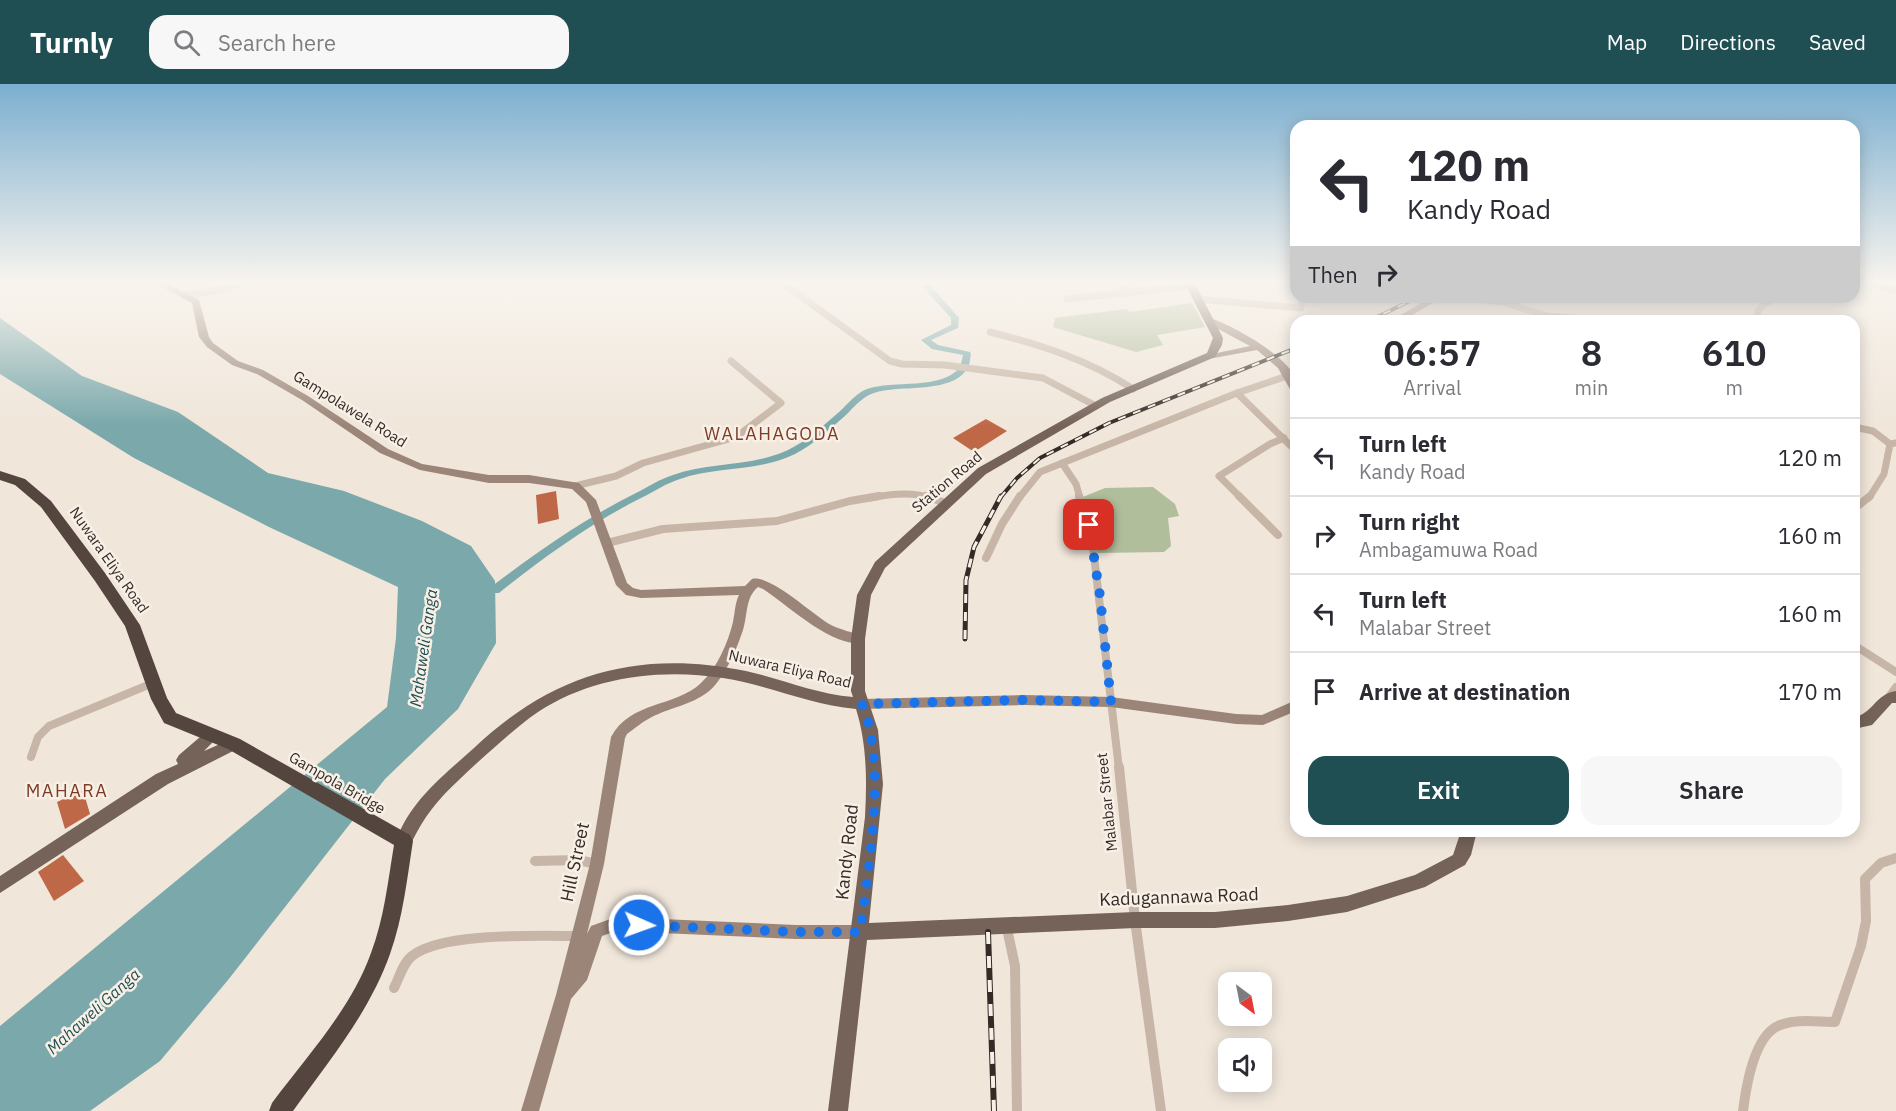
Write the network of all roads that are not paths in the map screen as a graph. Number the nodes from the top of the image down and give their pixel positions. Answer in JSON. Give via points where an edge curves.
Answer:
{"nodes":[{"id":1,"x":202,"y":330,"type":"edge"},
{"id":2,"x":847,"y":330,"type":"edge"},
{"id":3,"x":1214,"y":330,"type":"edge"},
{"id":4,"x":1226,"y":330,"type":"edge"},
{"id":5,"x":990,"y":332,"type":"dead end"},
{"id":6,"x":1258,"y":347,"type":"junction"},
{"id":7,"x":1206,"y":358,"type":"junction"},
{"id":8,"x":731,"y":361,"type":"dead end"},
{"id":9,"x":1290,"y":371,"type":"edge"},
{"id":10,"x":1290,"y":374,"type":"edge"},
{"id":11,"x":1133,"y":388,"type":"junction"},
{"id":12,"x":1237,"y":393,"type":"junction"},
{"id":13,"x":1096,"y":406,"type":"junction"},
{"id":14,"x":1860,"y":428,"type":"edge"},
{"id":15,"x":1284,"y":438,"type":"junction"},
{"id":16,"x":1290,"y":444,"type":"edge"},
{"id":17,"x":1893,"y":444,"type":"edge"},
{"id":18,"x":1062,"y":463,"type":"junction"},
{"id":19,"x":0,"y":475,"type":"edge"},
{"id":20,"x":575,"y":486,"type":"junction"},
{"id":21,"x":945,"y":502,"type":"junction"},
{"id":22,"x":1860,"y":504,"type":"edge"},
{"id":23,"x":1278,"y":535,"type":"dead end"},
{"id":24,"x":606,"y":539,"type":"junction"},
{"id":25,"x":986,"y":558,"type":"dead end"},
{"id":26,"x":745,"y":591,"type":"junction"},
{"id":27,"x":858,"y":639,"type":"junction"},
{"id":28,"x":1860,"y":649,"type":"edge"},
{"id":29,"x":716,"y":672,"type":"junction"},
{"id":30,"x":1896,"y":672,"type":"edge"},
{"id":31,"x":153,"y":683,"type":"junction"},
{"id":32,"x":1893,"y":694,"type":"edge"},
{"id":33,"x":1111,"y":702,"type":"junction"},
{"id":34,"x":862,"y":704,"type":"junction"},
{"id":35,"x":1290,"y":708,"type":"edge"},
{"id":36,"x":1860,"y":723,"type":"edge"},
{"id":37,"x":212,"y":735,"type":"junction"},
{"id":38,"x":234,"y":744,"type":"junction"},
{"id":39,"x":31,"y":757,"type":"dead end"},
{"id":40,"x":274,"y":767,"type":"joint"},
{"id":41,"x":162,"y":779,"type":"junction"},
{"id":42,"x":1468,"y":837,"type":"edge"},
{"id":43,"x":404,"y":841,"type":"junction"},
{"id":44,"x":1896,"y":858,"type":"edge"},
{"id":45,"x":534,"y":861,"type":"dead end"},
{"id":46,"x":597,"y":864,"type":"junction"},
{"id":47,"x":0,"y":885,"type":"edge"},
{"id":48,"x":1135,"y":920,"type":"junction"},
{"id":49,"x":1006,"y":924,"type":"junction"},
{"id":50,"x":860,"y":932,"type":"junction"},
{"id":51,"x":578,"y":936,"type":"junction"},
{"id":52,"x":394,"y":988,"type":"dead end"},
{"id":53,"x":564,"y":995,"type":"junction"},
{"id":54,"x":280,"y":1111,"type":"edge"},
{"id":55,"x":530,"y":1111,"type":"edge"},
{"id":56,"x":838,"y":1111,"type":"edge"},
{"id":57,"x":1017,"y":1111,"type":"edge"},
{"id":58,"x":1161,"y":1111,"type":"edge"},
{"id":59,"x":1743,"y":1111,"type":"edge"}],
"edges":[{"from":1,"to":20,"type":"street","name":"Gampolawela Road","via":[[210,345],[235,363],[260,372],[384,451],[420,468]]},
{"from":2,"to":13,"type":"street","via":[[890,361],[1043,378]]},
{"from":3,"to":7,"type":"main road","via":[[1218,341],[1214,352]]},
{"from":4,"to":6,"type":"street"},
{"from":5,"to":11,"type":"street","via":[[1070,356]]},
{"from":6,"to":7,"type":"street"},
{"from":6,"to":9,"type":"street"},
{"from":7,"to":11,"type":"main road","name":"Station Road"},
{"from":8,"to":20,"type":"street","via":[[781,403],[736,437]]},
{"from":10,"to":12,"type":"street"},
{"from":11,"to":13,"type":"main road","name":"Station Road"},
{"from":12,"to":15,"type":"street"},
{"from":12,"to":18,"type":"street"},
{"from":13,"to":21,"type":"main road","name":"Station Road","via":[[982,471]]},
{"from":14,"to":17,"type":"street","via":[[1873,431]]},
{"from":15,"to":16,"type":"street"},
{"from":15,"to":23,"type":"street","via":[[1219,476]]},
{"from":17,"to":22,"type":"street","via":[[1882,484]]},
{"from":18,"to":25,"type":"street","via":[[1040,472],[1031,481],[998,530]]},
{"from":18,"to":33,"type":"street","name":"Malabar Street","via":[[1078,491],[1093,547]]},
{"from":19,"to":31,"type":"highway","name":"Nuwara Eliya Road","via":[[20,482],[46,504],[100,577],[132,626]]},
{"from":20,"to":24,"type":"street","via":[[591,500]]},
{"from":21,"to":24,"type":"street","via":[[923,495],[892,494],[777,521],[663,529]]},
{"from":21,"to":27,"type":"main road","name":"Station Road","via":[[875,572],[861,604]]},
{"from":24,"to":26,"type":"street","via":[[622,585],[630,592]]},
{"from":26,"to":27,"type":"street","via":[[756,582],[768,583],[828,630]]},
{"from":26,"to":29,"type":"street","via":[[737,628]]},
{"from":27,"to":34,"type":"main road","name":"Station Road"},
{"from":28,"to":30,"type":"street"},
{"from":29,"to":34,"type":"main road","name":"Nuwara Eliya Road","via":[[835,702]]},
{"from":29,"to":43,"type":"main road","name":"Nuwara Eliya Road","via":[[671,669],[622,674],[584,684],[543,702],[497,735],[454,775],[415,818]]},
{"from":29,"to":46,"type":"street","name":"Hill Street","via":[[698,693],[645,714],[622,730],[615,751]]},
{"from":31,"to":37,"type":"highway","name":"Nuwara Eliya Road","via":[[170,718]]},
{"from":31,"to":39,"type":"street","via":[[42,730]]},
{"from":32,"to":36,"type":"main road","via":[[1867,722]]},
{"from":33,"to":34,"type":"street"},
{"from":33,"to":35,"type":"street","via":[[1263,720]]},
{"from":33,"to":48,"type":"street","name":"Malabar Street"},
{"from":34,"to":50,"type":"main road","name":"Kandy Road","via":[[870,730],[874,784]]},
{"from":37,"to":38,"type":"highway","name":"Nuwara Eliya Road"},
{"from":37,"to":41,"type":"main road"},
{"from":38,"to":40,"type":"highway","name":"Nuwara Eliya Road"},
{"from":38,"to":41,"type":"main road"},
{"from":40,"to":43,"type":"highway","name":"Gampola Bridge"},
{"from":41,"to":47,"type":"main road"},
{"from":42,"to":48,"type":"main road","name":"Kadugannawa Road","via":[[1459,860],[1419,882],[1347,904],[1215,920]]},
{"from":43,"to":54,"type":"highway","via":[[393,910],[367,984]]},
{"from":44,"to":59,"type":"street","via":[[1881,863],[1865,879],[1866,921],[1861,946],[1835,1022],[1779,1025],[1762,1040]]},
{"from":45,"to":46,"type":"street","via":[[578,860]]},
{"from":46,"to":51,"type":"street","name":"Hill Street"},
{"from":48,"to":49,"type":"main road","name":"Kadugannawa Road"},
{"from":48,"to":58,"type":"street","name":"Malabar Street"},
{"from":49,"to":50,"type":"main road","name":"Kadugannawa Road"},
{"from":49,"to":57,"type":"street","via":[[1015,966]]},
{"from":50,"to":53,"type":"street","via":[[616,924],[596,931],[581,974]]},
{"from":50,"to":56,"type":"main road","name":"Kandy Road"},
{"from":51,"to":52,"type":"street","via":[[528,936],[434,945],[411,957]]},
{"from":51,"to":53,"type":"street","name":"Hill Street"},
{"from":53,"to":55,"type":"street","name":"Hill Street"}]}
